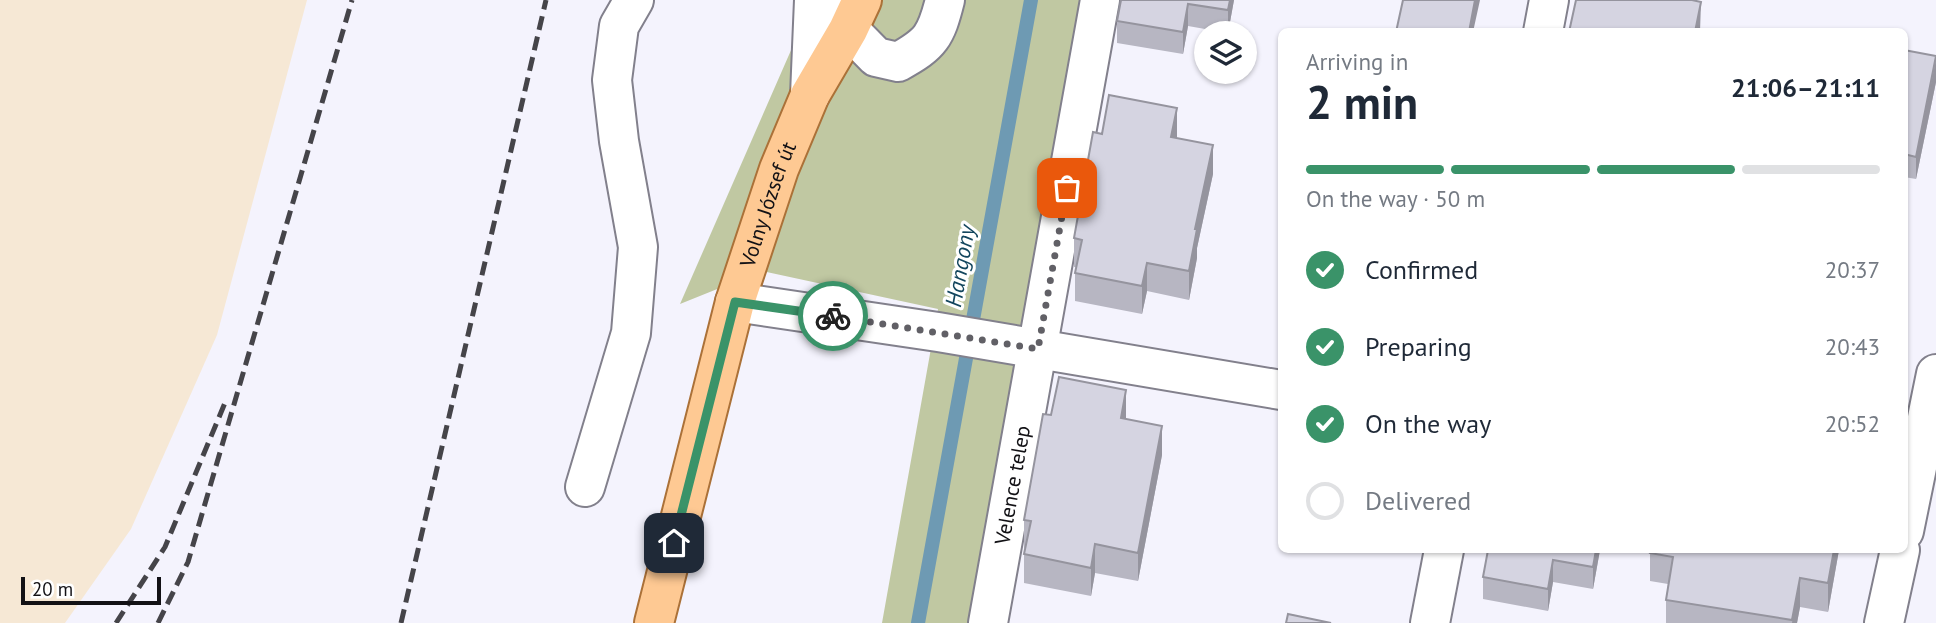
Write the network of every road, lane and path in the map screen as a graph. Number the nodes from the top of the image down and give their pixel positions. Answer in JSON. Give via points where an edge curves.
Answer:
{"nodes":[{"id":1,"x":634,"y":0,"type":"edge"},
{"id":2,"x":814,"y":0,"type":"edge"},
{"id":3,"x":820,"y":0,"type":"edge"},
{"id":4,"x":945,"y":0,"type":"edge"},
{"id":5,"x":1100,"y":0,"type":"edge"},
{"id":6,"x":1549,"y":0,"type":"edge"},
{"id":7,"x":855,"y":15,"type":"edge"},
{"id":8,"x":1544,"y":28,"type":"edge"},
{"id":9,"x":810,"y":95,"type":"junction"},
{"id":10,"x":735,"y":302,"type":"junction"},
{"id":11,"x":1038,"y":349,"type":"junction"},
{"id":12,"x":1936,"y":374,"type":"edge"},
{"id":13,"x":1278,"y":389,"type":"edge"},
{"id":14,"x":585,"y":487,"type":"dead end"},
{"id":15,"x":1908,"y":499,"type":"edge"},
{"id":16,"x":1443,"y":553,"type":"edge"},
{"id":17,"x":1899,"y":553,"type":"edge"},
{"id":18,"x":654,"y":623,"type":"edge"},
{"id":19,"x":988,"y":623,"type":"edge"},
{"id":20,"x":1430,"y":623,"type":"edge"},
{"id":21,"x":1884,"y":623,"type":"edge"}],
"edges":[{"from":1,"to":14,"type":"street","via":[[619,26],[612,80],[638,247],[631,332]]},
{"from":2,"to":9,"type":"street"},
{"from":3,"to":7,"type":"street"},
{"from":4,"to":7,"type":"street","via":[[938,28],[919,50],[898,62],[876,57]]},
{"from":5,"to":11,"type":"street","name":"Velence telep"},
{"from":6,"to":8,"type":"street"},
{"from":7,"to":9,"type":"main road","name":"Volny József út"},
{"from":9,"to":10,"type":"main road","name":"Volny József út","via":[[779,169]]},
{"from":10,"to":11,"type":"street"},
{"from":10,"to":18,"type":"main road","name":"Volny József út"},
{"from":11,"to":13,"type":"street"},
{"from":11,"to":19,"type":"street","name":"Velence telep"},
{"from":12,"to":15,"type":"street"},
{"from":16,"to":20,"type":"street"},
{"from":17,"to":21,"type":"street"}]}
